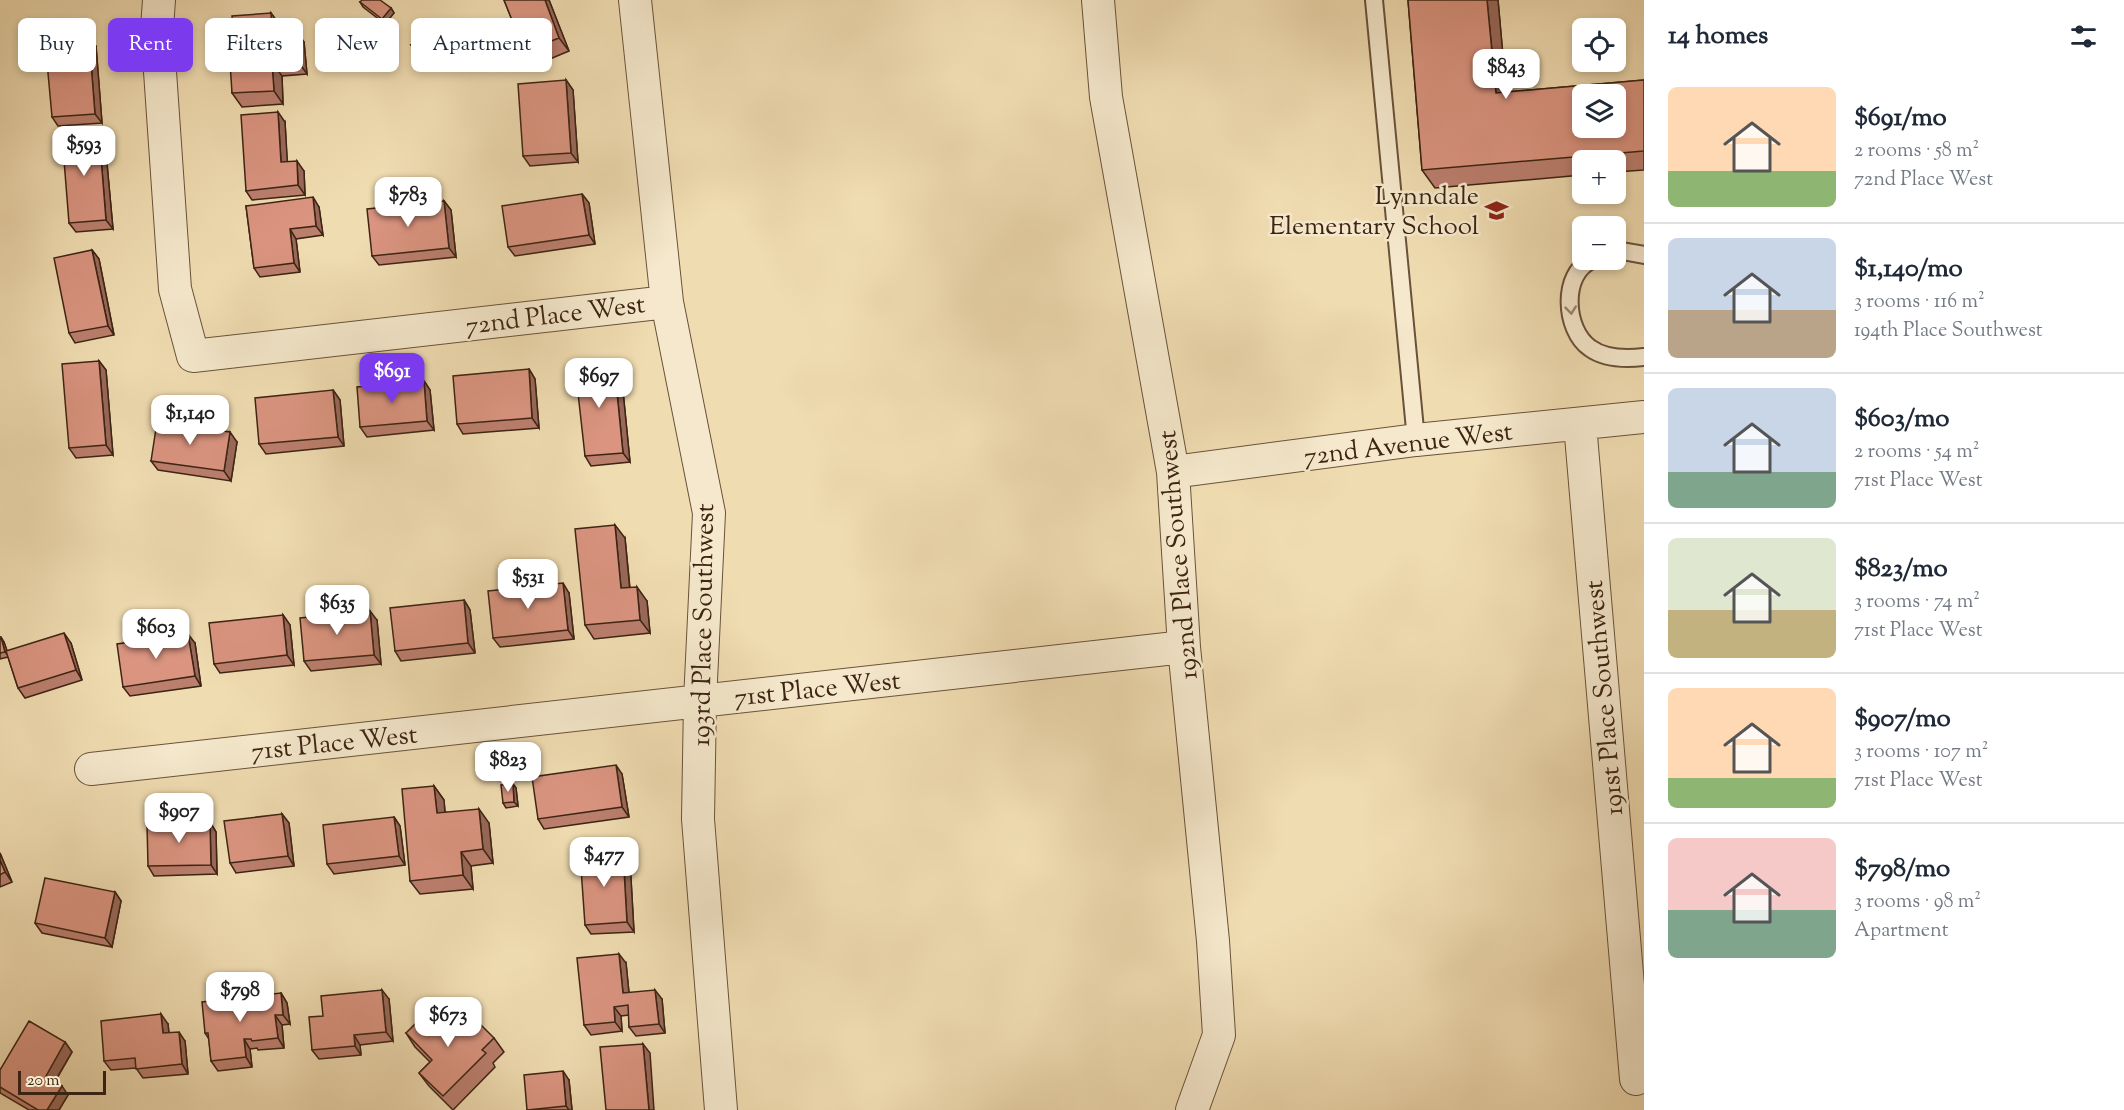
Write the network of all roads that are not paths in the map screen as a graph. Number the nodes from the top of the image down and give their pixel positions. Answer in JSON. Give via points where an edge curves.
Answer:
{"nodes":[{"id":1,"x":159,"y":0,"type":"edge"},
{"id":2,"x":635,"y":0,"type":"edge"},
{"id":3,"x":1098,"y":0,"type":"edge"},
{"id":4,"x":1374,"y":0,"type":"edge"},
{"id":5,"x":1626,"y":253,"type":"edge"},
{"id":6,"x":1644,"y":255,"type":"edge"},
{"id":7,"x":1580,"y":270,"type":"edge"},
{"id":8,"x":667,"y":302,"type":"junction"},
{"id":9,"x":1644,"y":357,"type":"edge"},
{"id":10,"x":1644,"y":417,"type":"edge"},
{"id":11,"x":1580,"y":424,"type":"junction"},
{"id":12,"x":1416,"y":440,"type":"junction"},
{"id":13,"x":1173,"y":472,"type":"junction"},
{"id":14,"x":1184,"y":647,"type":"junction"},
{"id":15,"x":700,"y":701,"type":"junction"},
{"id":16,"x":91,"y":769,"type":"dead end"},
{"id":17,"x":1636,"y":1079,"type":"dead end"},
{"id":18,"x":721,"y":1110,"type":"edge"},
{"id":19,"x":1192,"y":1110,"type":"edge"}],
"edges":[{"from":1,"to":8,"type":"street","name":"72nd Place West","via":[[157,28],[175,289],[193,356]]},
{"from":2,"to":8,"type":"street","name":"193rd Place Southwest"},
{"from":3,"to":13,"type":"street","name":"192nd Place Southwest","via":[[1106,97]]},
{"from":4,"to":12,"type":"lane"},
{"from":5,"to":6,"type":"lane"},
{"from":7,"to":9,"type":"lane","one_way":true,"via":[[1570,294],[1569,312],[1576,331],[1589,348],[1604,355]]},
{"from":8,"to":15,"type":"street","name":"193rd Place Southwest","via":[[709,513]]},
{"from":10,"to":11,"type":"street","name":"72nd Avenue West"},
{"from":11,"to":12,"type":"street","name":"72nd Avenue West"},
{"from":11,"to":17,"type":"street","name":"191st Place Southwest"},
{"from":12,"to":13,"type":"street","name":"72nd Avenue West"},
{"from":13,"to":14,"type":"street","name":"192nd Place Southwest"},
{"from":14,"to":15,"type":"street","name":"71st Place West"},
{"from":14,"to":19,"type":"street","name":"192nd Place Southwest","via":[[1214,941],[1219,1035]]},
{"from":15,"to":16,"type":"street","name":"71st Place West"},
{"from":15,"to":18,"type":"street","name":"193rd Place Southwest","via":[[698,819]]}]}
